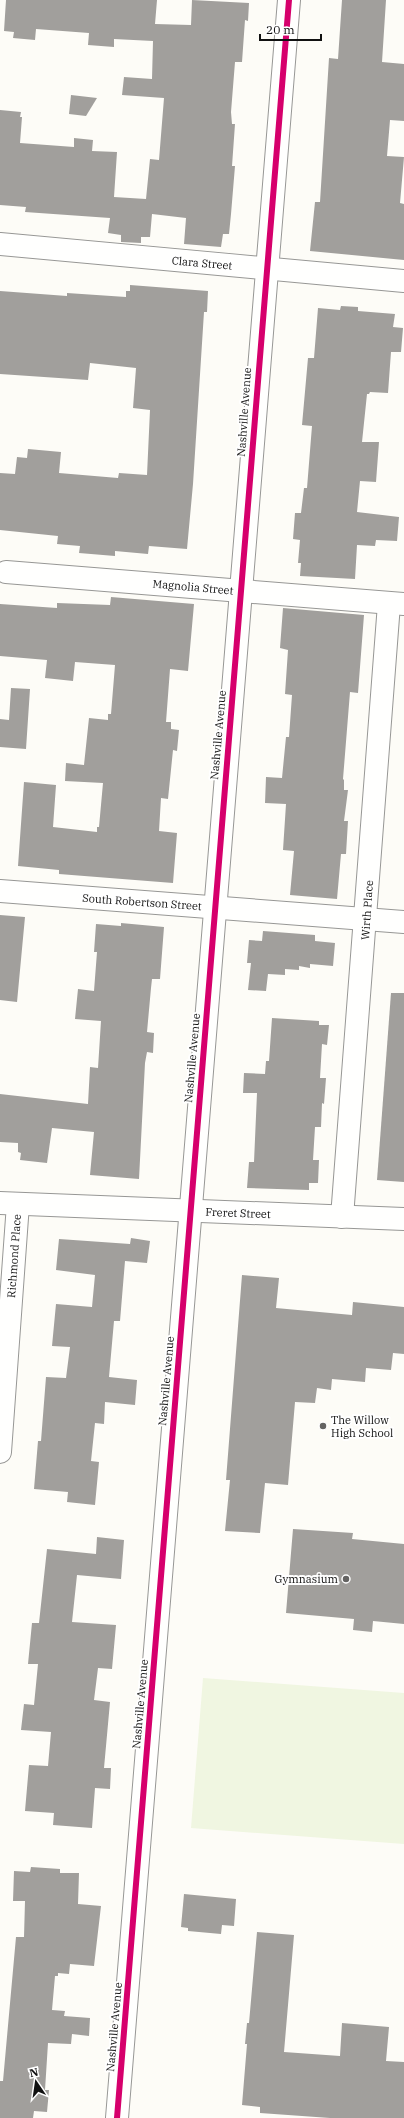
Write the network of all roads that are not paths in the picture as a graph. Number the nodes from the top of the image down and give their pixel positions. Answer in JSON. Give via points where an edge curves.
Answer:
{"nodes":[{"id":1,"x":289,"y":0,"type":"edge"},
{"id":2,"x":0,"y":244,"type":"edge"},
{"id":3,"x":265,"y":269,"type":"junction"},
{"id":4,"x":404,"y":281,"type":"edge"},
{"id":5,"x":6,"y":572,"type":"dead end"},
{"id":6,"x":240,"y":590,"type":"junction"},
{"id":7,"x":396,"y":604,"type":"edge"},
{"id":8,"x":0,"y":891,"type":"edge"},
{"id":9,"x":214,"y":907,"type":"junction"},
{"id":10,"x":366,"y":919,"type":"junction"},
{"id":11,"x":404,"y":922,"type":"edge"},
{"id":12,"x":9,"y":1204,"type":"edge"},
{"id":13,"x":190,"y":1212,"type":"junction"},
{"id":14,"x":342,"y":1217,"type":"junction"},
{"id":15,"x":404,"y":1219,"type":"edge"},
{"id":16,"x":0,"y":1452,"type":"edge"},
{"id":17,"x":117,"y":2118,"type":"edge"}],
"edges":[{"from":1,"to":3,"type":"street","name":"Nashville Avenue"},
{"from":2,"to":3,"type":"street","name":"Clara Street"},
{"from":3,"to":4,"type":"street","name":"Clara Street"},
{"from":3,"to":6,"type":"street","name":"Nashville Avenue"},
{"from":5,"to":6,"type":"street","name":"Magnolia Street"},
{"from":6,"to":7,"type":"street","name":"Magnolia Street"},
{"from":6,"to":9,"type":"street","name":"Nashville Avenue"},
{"from":7,"to":10,"type":"street","name":"Wirth Place"},
{"from":8,"to":9,"type":"street","name":"South Robertson Street"},
{"from":9,"to":10,"type":"street","name":"South Robertson Street"},
{"from":9,"to":13,"type":"street","name":"Nashville Avenue"},
{"from":10,"to":11,"type":"street","name":"South Robertson Street"},
{"from":10,"to":14,"type":"street","name":"Wirth Place"},
{"from":12,"to":13,"type":"street","name":"Freret Street"},
{"from":12,"to":16,"type":"street","name":"Richmond Place"},
{"from":13,"to":14,"type":"street","name":"Freret Street"},
{"from":13,"to":17,"type":"street","name":"Nashville Avenue"},
{"from":14,"to":15,"type":"street","name":"Freret Street"}]}
